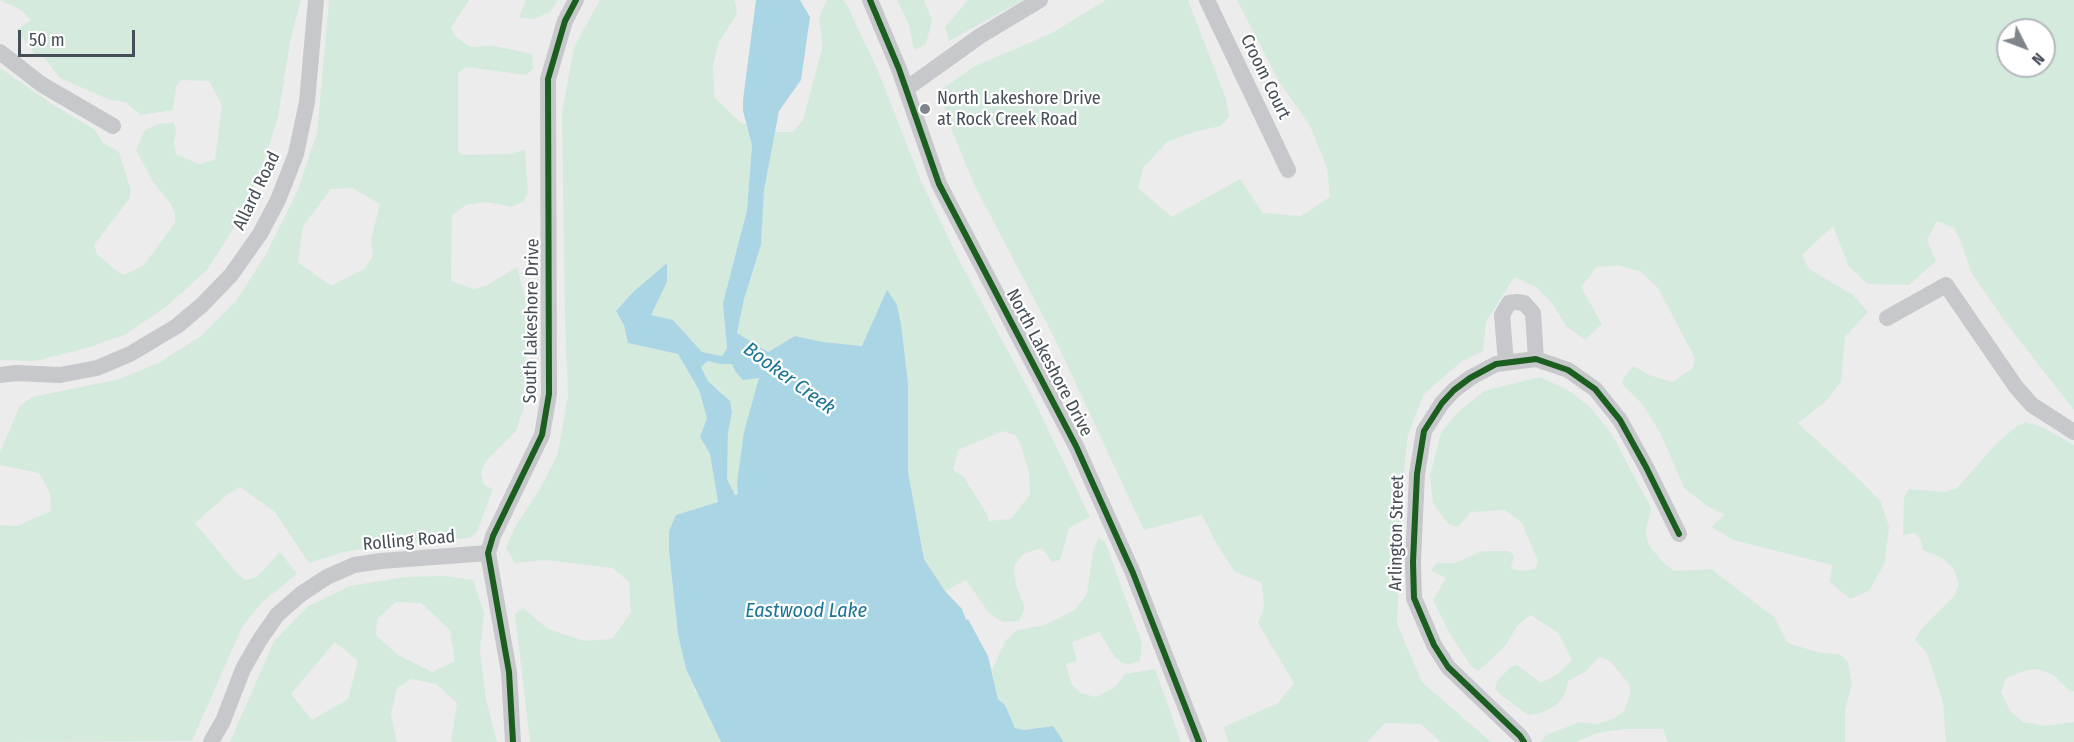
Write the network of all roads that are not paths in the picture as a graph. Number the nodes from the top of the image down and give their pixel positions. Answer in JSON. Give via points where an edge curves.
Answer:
{"nodes":[{"id":1,"x":316,"y":0,"type":"edge"},
{"id":2,"x":576,"y":0,"type":"edge"},
{"id":3,"x":870,"y":0,"type":"edge"},
{"id":4,"x":1040,"y":0,"type":"edge"},
{"id":5,"x":1207,"y":0,"type":"edge"},
{"id":6,"x":0,"y":52,"type":"edge"},
{"id":7,"x":906,"y":89,"type":"junction"},
{"id":8,"x":113,"y":126,"type":"dead end"},
{"id":9,"x":1288,"y":170,"type":"dead end"},
{"id":10,"x":1887,"y":318,"type":"dead end"},
{"id":11,"x":1536,"y":359,"type":"junction"},
{"id":12,"x":1506,"y":363,"type":"junction"},
{"id":13,"x":0,"y":375,"type":"edge"},
{"id":14,"x":2074,"y":432,"type":"edge"},
{"id":15,"x":1679,"y":534,"type":"dead end"},
{"id":16,"x":488,"y":553,"type":"junction"},
{"id":17,"x":211,"y":742,"type":"edge"},
{"id":18,"x":513,"y":742,"type":"edge"},
{"id":19,"x":1199,"y":742,"type":"edge"},
{"id":20,"x":1524,"y":742,"type":"edge"}],
"edges":[{"from":1,"to":13,"type":"street","name":"Allard Road","via":[[307,102],[296,154],[260,234],[231,275],[177,327],[130,354],[97,368],[60,375]]},
{"from":2,"to":16,"type":"street","name":"South Lakeshore Drive","via":[[565,21],[548,79],[546,414],[542,435]]},
{"from":3,"to":7,"type":"street","name":"North Lakeshore Drive"},
{"from":4,"to":7,"type":"street","via":[[980,36]]},
{"from":5,"to":9,"type":"street","name":"Croom Court"},
{"from":6,"to":8,"type":"street","via":[[40,84]]},
{"from":7,"to":19,"type":"street","name":"North Lakeshore Drive","via":[[939,184],[1076,446],[1133,573]]},
{"from":10,"to":14,"type":"street","via":[[1946,285],[2016,387],[2032,405]]},
{"from":11,"to":12,"type":"street","name":"Arlington Street"},
{"from":11,"to":12,"type":"street","via":[[1533,313],[1524,303],[1509,303],[1502,315]]},
{"from":11,"to":15,"type":"street","name":"Arlington Street","via":[[1568,370],[1595,389],[1620,420]]},
{"from":12,"to":20,"type":"street","name":"Arlington Street","via":[[1496,364],[1454,390],[1425,431],[1417,474],[1414,598],[1448,667]]},
{"from":16,"to":17,"type":"street","name":"Rolling Road","via":[[354,566],[301,594],[277,615],[259,641]]},
{"from":16,"to":18,"type":"street","via":[[509,672]]}]}
